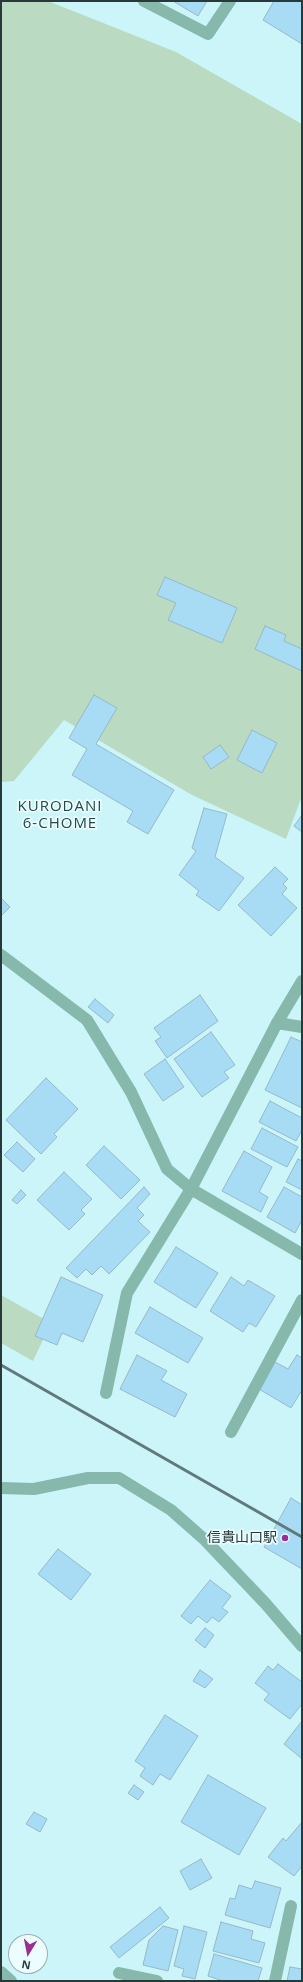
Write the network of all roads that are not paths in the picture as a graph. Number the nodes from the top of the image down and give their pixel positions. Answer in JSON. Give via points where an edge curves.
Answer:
{"nodes":[{"id":1,"x":144,"y":1,"type":"edge"},
{"id":2,"x":230,"y":1,"type":"edge"},
{"id":3,"x":1,"y":955,"type":"edge"},
{"id":4,"x":302,"y":981,"type":"edge"},
{"id":5,"x":277,"y":1022,"type":"junction"},
{"id":6,"x":302,"y":1027,"type":"edge"},
{"id":7,"x":192,"y":1189,"type":"junction"},
{"id":8,"x":302,"y":1254,"type":"edge"},
{"id":9,"x":302,"y":1300,"type":"edge"},
{"id":10,"x":106,"y":1394,"type":"dead end"},
{"id":11,"x":231,"y":1432,"type":"dead end"},
{"id":12,"x":1,"y":1488,"type":"edge"},
{"id":13,"x":302,"y":1646,"type":"edge"},
{"id":14,"x":291,"y":1906,"type":"dead end"},
{"id":15,"x":1,"y":1972,"type":"edge"},
{"id":16,"x":119,"y":1973,"type":"dead end"},
{"id":17,"x":12,"y":1981,"type":"edge"},
{"id":18,"x":157,"y":1981,"type":"edge"},
{"id":19,"x":274,"y":1981,"type":"edge"}],
"edges":[{"from":1,"to":2,"type":"street","via":[[208,34]]},
{"from":3,"to":7,"type":"street","via":[[87,1020],[131,1092],[167,1169]]},
{"from":4,"to":5,"type":"street"},
{"from":5,"to":6,"type":"street"},
{"from":5,"to":7,"type":"street"},
{"from":7,"to":8,"type":"street"},
{"from":7,"to":10,"type":"street","via":[[127,1293]]},
{"from":9,"to":11,"type":"street"},
{"from":12,"to":13,"type":"street","via":[[34,1489],[88,1478],[119,1478],[171,1510],[205,1540],[266,1603]]},
{"from":14,"to":19,"type":"street"},
{"from":15,"to":17,"type":"street"},
{"from":16,"to":18,"type":"street"}]}
